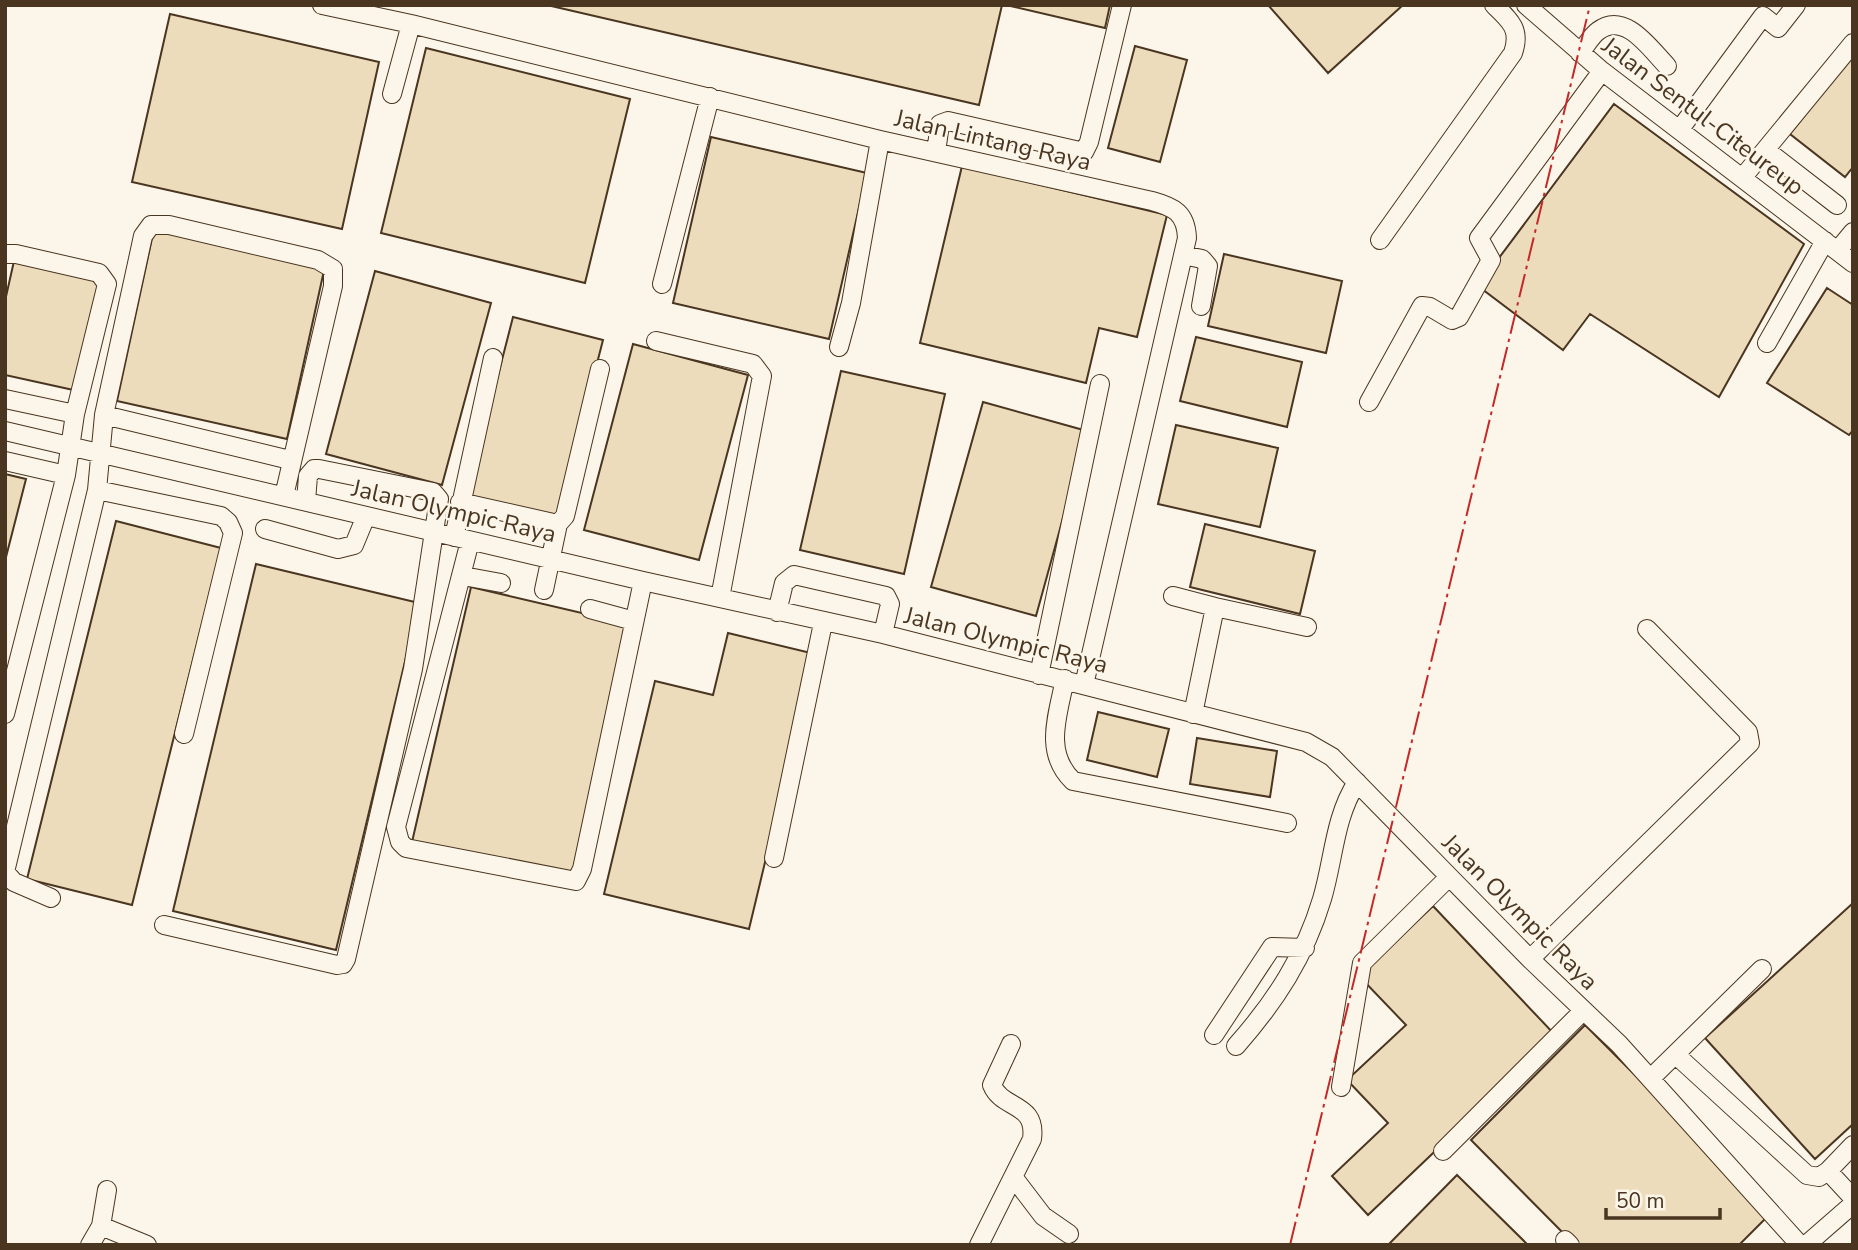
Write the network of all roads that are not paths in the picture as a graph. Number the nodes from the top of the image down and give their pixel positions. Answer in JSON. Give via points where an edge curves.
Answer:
{"nodes":[{"id":1,"x":322,"y":5,"type":"edge"},
{"id":2,"x":1122,"y":5,"type":"edge"},
{"id":3,"x":1494,"y":5,"type":"edge"},
{"id":4,"x":1526,"y":5,"type":"edge"},
{"id":5,"x":1796,"y":5,"type":"edge"},
{"id":6,"x":386,"y":12,"type":"edge"},
{"id":7,"x":411,"y":24,"type":"junction"},
{"id":8,"x":1853,"y":43,"type":"edge"},
{"id":9,"x":1580,"y":53,"type":"junction"},
{"id":10,"x":1667,"y":66,"type":"dead end"},
{"id":11,"x":1602,"y":71,"type":"junction"},
{"id":12,"x":392,"y":94,"type":"dead end"},
{"id":13,"x":710,"y":97,"type":"junction"},
{"id":14,"x":1680,"y":130,"type":"junction"},
{"id":15,"x":880,"y":140,"type":"junction"},
{"id":16,"x":1766,"y":150,"type":"junction"},
{"id":17,"x":936,"y":152,"type":"junction"},
{"id":18,"x":1743,"y":177,"type":"junction"},
{"id":19,"x":1837,"y":205,"type":"dead end"},
{"id":20,"x":1853,"y":232,"type":"edge"},
{"id":21,"x":1380,"y":240,"type":"dead end"},
{"id":22,"x":1831,"y":246,"type":"junction"},
{"id":23,"x":5,"y":254,"type":"edge"},
{"id":24,"x":1183,"y":254,"type":"junction"},
{"id":25,"x":1853,"y":263,"type":"edge"},
{"id":26,"x":662,"y":284,"type":"dead end"},
{"id":27,"x":1201,"y":306,"type":"dead end"},
{"id":28,"x":656,"y":341,"type":"dead end"},
{"id":29,"x":1767,"y":342,"type":"dead end"},
{"id":30,"x":839,"y":346,"type":"dead end"},
{"id":31,"x":493,"y":358,"type":"dead end"},
{"id":32,"x":600,"y":369,"type":"dead end"},
{"id":33,"x":1100,"y":384,"type":"dead end"},
{"id":34,"x":5,"y":399,"type":"edge"},
{"id":35,"x":1369,"y":402,"type":"dead end"},
{"id":36,"x":75,"y":414,"type":"junction"},
{"id":37,"x":104,"y":415,"type":"junction"},
{"id":38,"x":5,"y":431,"type":"edge"},
{"id":39,"x":72,"y":446,"type":"junction"},
{"id":40,"x":103,"y":452,"type":"junction"},
{"id":41,"x":290,"y":460,"type":"junction"},
{"id":42,"x":5,"y":461,"type":"edge"},
{"id":43,"x":66,"y":475,"type":"junction"},
{"id":44,"x":97,"y":490,"type":"junction"},
{"id":45,"x":284,"y":496,"type":"junction"},
{"id":46,"x":306,"y":501,"type":"junction"},
{"id":47,"x":460,"y":502,"type":"junction"},
{"id":48,"x":366,"y":516,"type":"junction"},
{"id":49,"x":558,"y":523,"type":"junction"},
{"id":50,"x":265,"y":529,"type":"dead end"},
{"id":51,"x":432,"y":532,"type":"junction"},
{"id":52,"x":462,"y":539,"type":"junction"},
{"id":53,"x":550,"y":559,"type":"junction"},
{"id":54,"x":463,"y":576,"type":"junction"},
{"id":55,"x":643,"y":581,"type":"junction"},
{"id":56,"x":501,"y":583,"type":"dead end"},
{"id":57,"x":544,"y":590,"type":"dead end"},
{"id":58,"x":1172,"y":596,"type":"dead end"},
{"id":59,"x":720,"y":598,"type":"junction"},
{"id":60,"x":1215,"y":607,"type":"junction"},
{"id":61,"x":590,"y":609,"type":"dead end"},
{"id":62,"x":776,"y":612,"type":"junction"},
{"id":63,"x":634,"y":621,"type":"junction"},
{"id":64,"x":823,"y":623,"type":"junction"},
{"id":65,"x":1307,"y":627,"type":"dead end"},
{"id":66,"x":1647,"y":629,"type":"dead end"},
{"id":67,"x":883,"y":634,"type":"junction"},
{"id":68,"x":1039,"y":675,"type":"junction"},
{"id":69,"x":1065,"y":679,"type":"junction"},
{"id":70,"x":1084,"y":684,"type":"junction"},
{"id":71,"x":5,"y":714,"type":"edge"},
{"id":72,"x":1193,"y":714,"type":"junction"},
{"id":73,"x":184,"y":734,"type":"dead end"},
{"id":74,"x":1357,"y":782,"type":"junction"},
{"id":75,"x":1287,"y":823,"type":"dead end"},
{"id":76,"x":774,"y":858,"type":"dead end"},
{"id":77,"x":1449,"y":877,"type":"junction"},
{"id":78,"x":51,"y":898,"type":"dead end"},
{"id":79,"x":164,"y":925,"type":"dead end"},
{"id":80,"x":1305,"y":948,"type":"junction"},
{"id":81,"x":1530,"y":959,"type":"junction"},
{"id":82,"x":1762,"y":969,"type":"dead end"},
{"id":83,"x":1583,"y":1011,"type":"junction"},
{"id":84,"x":1214,"y":1035,"type":"dead end"},
{"id":85,"x":1011,"y":1044,"type":"dead end"},
{"id":86,"x":1236,"y":1046,"type":"dead end"},
{"id":87,"x":1676,"y":1055,"type":"junction"},
{"id":88,"x":1651,"y":1078,"type":"junction"},
{"id":89,"x":1341,"y":1087,"type":"dead end"},
{"id":90,"x":1853,"y":1145,"type":"edge"},
{"id":91,"x":1443,"y":1151,"type":"dead end"},
{"id":92,"x":1828,"y":1171,"type":"junction"},
{"id":93,"x":1014,"y":1178,"type":"junction"},
{"id":94,"x":107,"y":1190,"type":"dead end"},
{"id":95,"x":1851,"y":1208,"type":"edge"},
{"id":96,"x":101,"y":1226,"type":"junction"},
{"id":97,"x":1069,"y":1234,"type":"dead end"},
{"id":98,"x":90,"y":1245,"type":"edge"},
{"id":99,"x":147,"y":1245,"type":"edge"},
{"id":100,"x":979,"y":1245,"type":"edge"},
{"id":101,"x":1800,"y":1245,"type":"edge"},
{"id":102,"x":1806,"y":1245,"type":"edge"}],
"edges":[{"from":1,"to":6,"type":"street","name":"Jalan Lintang Raya"},
{"from":2,"to":17,"type":"street","via":[[1084,152],[948,121],[940,124]]},
{"from":3,"to":21,"type":"street","via":[[1516,28],[1513,54]]},
{"from":4,"to":9,"type":"street","name":"Jalan Sentul-Citeureup"},
{"from":5,"to":14,"type":"street","via":[[1778,28],[1763,16]]},
{"from":6,"to":7,"type":"street","name":"Jalan Lintang Raya"},
{"from":7,"to":12,"type":"street"},
{"from":7,"to":13,"type":"street","name":"Jalan Lintang Raya"},
{"from":8,"to":16,"type":"street"},
{"from":9,"to":10,"type":"street","via":[[1599,30],[1620,26],[1633,31]]},
{"from":9,"to":11,"type":"street","name":"Jalan Sentul-Citeureup"},
{"from":11,"to":14,"type":"street","name":"Jalan Sentul-Citeureup"},
{"from":11,"to":35,"type":"street","via":[[1479,238],[1491,260],[1459,317],[1452,320],[1422,306]]},
{"from":13,"to":15,"type":"street","name":"Jalan Lintang Raya"},
{"from":13,"to":26,"type":"street"},
{"from":14,"to":18,"type":"street","name":"Jalan Sentul-Citeureup"},
{"from":15,"to":17,"type":"street","name":"Jalan Lintang Raya"},
{"from":15,"to":30,"type":"street"},
{"from":16,"to":18,"type":"street"},
{"from":16,"to":19,"type":"street"},
{"from":17,"to":24,"type":"street","name":"Jalan Lintang Raya","via":[[1167,205],[1186,222]]},
{"from":18,"to":22,"type":"street","name":"Jalan Sentul-Citeureup"},
{"from":20,"to":22,"type":"street"},
{"from":22,"to":25,"type":"street","name":"Jalan Sentul-Citeureup"},
{"from":22,"to":29,"type":"street"},
{"from":23,"to":36,"type":"street","via":[[104,277],[106,292]]},
{"from":24,"to":27,"type":"street","via":[[1202,259],[1208,266]]},
{"from":24,"to":70,"type":"street","name":"Jalan Lintang Raya"},
{"from":28,"to":59,"type":"street","via":[[752,364],[762,376]]},
{"from":31,"to":47,"type":"street"},
{"from":32,"to":49,"type":"street","via":[[565,516]]},
{"from":33,"to":68,"type":"street"},
{"from":34,"to":36,"type":"street"},
{"from":36,"to":39,"type":"street"},
{"from":37,"to":40,"type":"street"},
{"from":37,"to":41,"type":"street"},
{"from":37,"to":41,"type":"street","via":[[143,236],[151,225],[169,225],[318,260],[330,265],[335,275]]},
{"from":38,"to":39,"type":"street","name":"Jalan Olympic Raya"},
{"from":39,"to":40,"type":"street","name":"Jalan Olympic Raya"},
{"from":39,"to":43,"type":"street"},
{"from":40,"to":44,"type":"street"},
{"from":40,"to":45,"type":"street","name":"Jalan Olympic Raya"},
{"from":41,"to":45,"type":"street"},
{"from":42,"to":43,"type":"street"},
{"from":43,"to":71,"type":"street"},
{"from":44,"to":73,"type":"street","via":[[220,516],[233,533]]},
{"from":44,"to":78,"type":"street","via":[[5,872],[14,882]]},
{"from":45,"to":46,"type":"street","name":"Jalan Olympic Raya"},
{"from":46,"to":48,"type":"street","name":"Jalan Olympic Raya"},
{"from":46,"to":51,"type":"street","via":[[308,476],[314,469],[433,492],[439,499]]},
{"from":47,"to":49,"type":"street"},
{"from":47,"to":52,"type":"street"},
{"from":48,"to":50,"type":"street","via":[[354,545],[338,549]]},
{"from":48,"to":51,"type":"street","name":"Jalan Olympic Raya"},
{"from":49,"to":53,"type":"street"},
{"from":51,"to":52,"type":"street","name":"Jalan Olympic Raya"},
{"from":51,"to":79,"type":"street","via":[[413,669],[343,964]]},
{"from":52,"to":53,"type":"street","name":"Jalan Olympic Raya"},
{"from":52,"to":54,"type":"street"},
{"from":53,"to":55,"type":"street","name":"Jalan Olympic Raya"},
{"from":53,"to":57,"type":"street"},
{"from":54,"to":56,"type":"street"},
{"from":54,"to":63,"type":"street","via":[[397,827],[400,842],[407,848],[576,881]]},
{"from":55,"to":59,"type":"street","name":"Jalan Olympic Raya"},
{"from":55,"to":63,"type":"street"},
{"from":58,"to":60,"type":"street"},
{"from":59,"to":62,"type":"street","name":"Jalan Olympic Raya"},
{"from":60,"to":65,"type":"street"},
{"from":60,"to":72,"type":"street"},
{"from":61,"to":63,"type":"street"},
{"from":62,"to":64,"type":"street","name":"Jalan Olympic Raya"},
{"from":62,"to":67,"type":"street","via":[[784,583],[794,575],[886,596],[890,604]]},
{"from":64,"to":67,"type":"street","name":"Jalan Olympic Raya"},
{"from":64,"to":76,"type":"street"},
{"from":66,"to":81,"type":"street","via":[[1748,732],[1750,743]]},
{"from":67,"to":68,"type":"street","name":"Jalan Olympic Raya"},
{"from":68,"to":69,"type":"street","name":"Jalan Olympic Raya"},
{"from":69,"to":70,"type":"street","name":"Jalan Olympic Raya"},
{"from":69,"to":75,"type":"street","via":[[1054,752],[1073,781]]},
{"from":70,"to":72,"type":"street","name":"Jalan Olympic Raya"},
{"from":72,"to":74,"type":"street","name":"Jalan Olympic Raya","via":[[1306,742],[1332,757]]},
{"from":74,"to":77,"type":"street","name":"Jalan Olympic Raya"},
{"from":74,"to":80,"type":"street","via":[[1339,817],[1321,901]]},
{"from":77,"to":81,"type":"street","name":"Jalan Olympic Raya"},
{"from":77,"to":89,"type":"street","via":[[1362,963]]},
{"from":80,"to":84,"type":"street","via":[[1272,947]]},
{"from":80,"to":86,"type":"street","via":[[1263,1015]]},
{"from":81,"to":83,"type":"street","name":"Jalan Olympic Raya"},
{"from":82,"to":87,"type":"street"},
{"from":83,"to":88,"type":"street","name":"Jalan Olympic Raya"},
{"from":83,"to":91,"type":"street"},
{"from":85,"to":93,"type":"street","via":[[992,1085],[1028,1116],[1033,1129],[1030,1147]]},
{"from":87,"to":88,"type":"street"},
{"from":87,"to":92,"type":"street","via":[[1807,1175],[1818,1177]]},
{"from":88,"to":101,"type":"street","name":"Jalan Olympic Raya"},
{"from":90,"to":92,"type":"street"},
{"from":92,"to":95,"type":"street"},
{"from":93,"to":97,"type":"street","via":[[1042,1216]]},
{"from":93,"to":100,"type":"street"},
{"from":94,"to":96,"type":"street"},
{"from":95,"to":102,"type":"street"},
{"from":96,"to":98,"type":"street"},
{"from":96,"to":99,"type":"street"}]}
